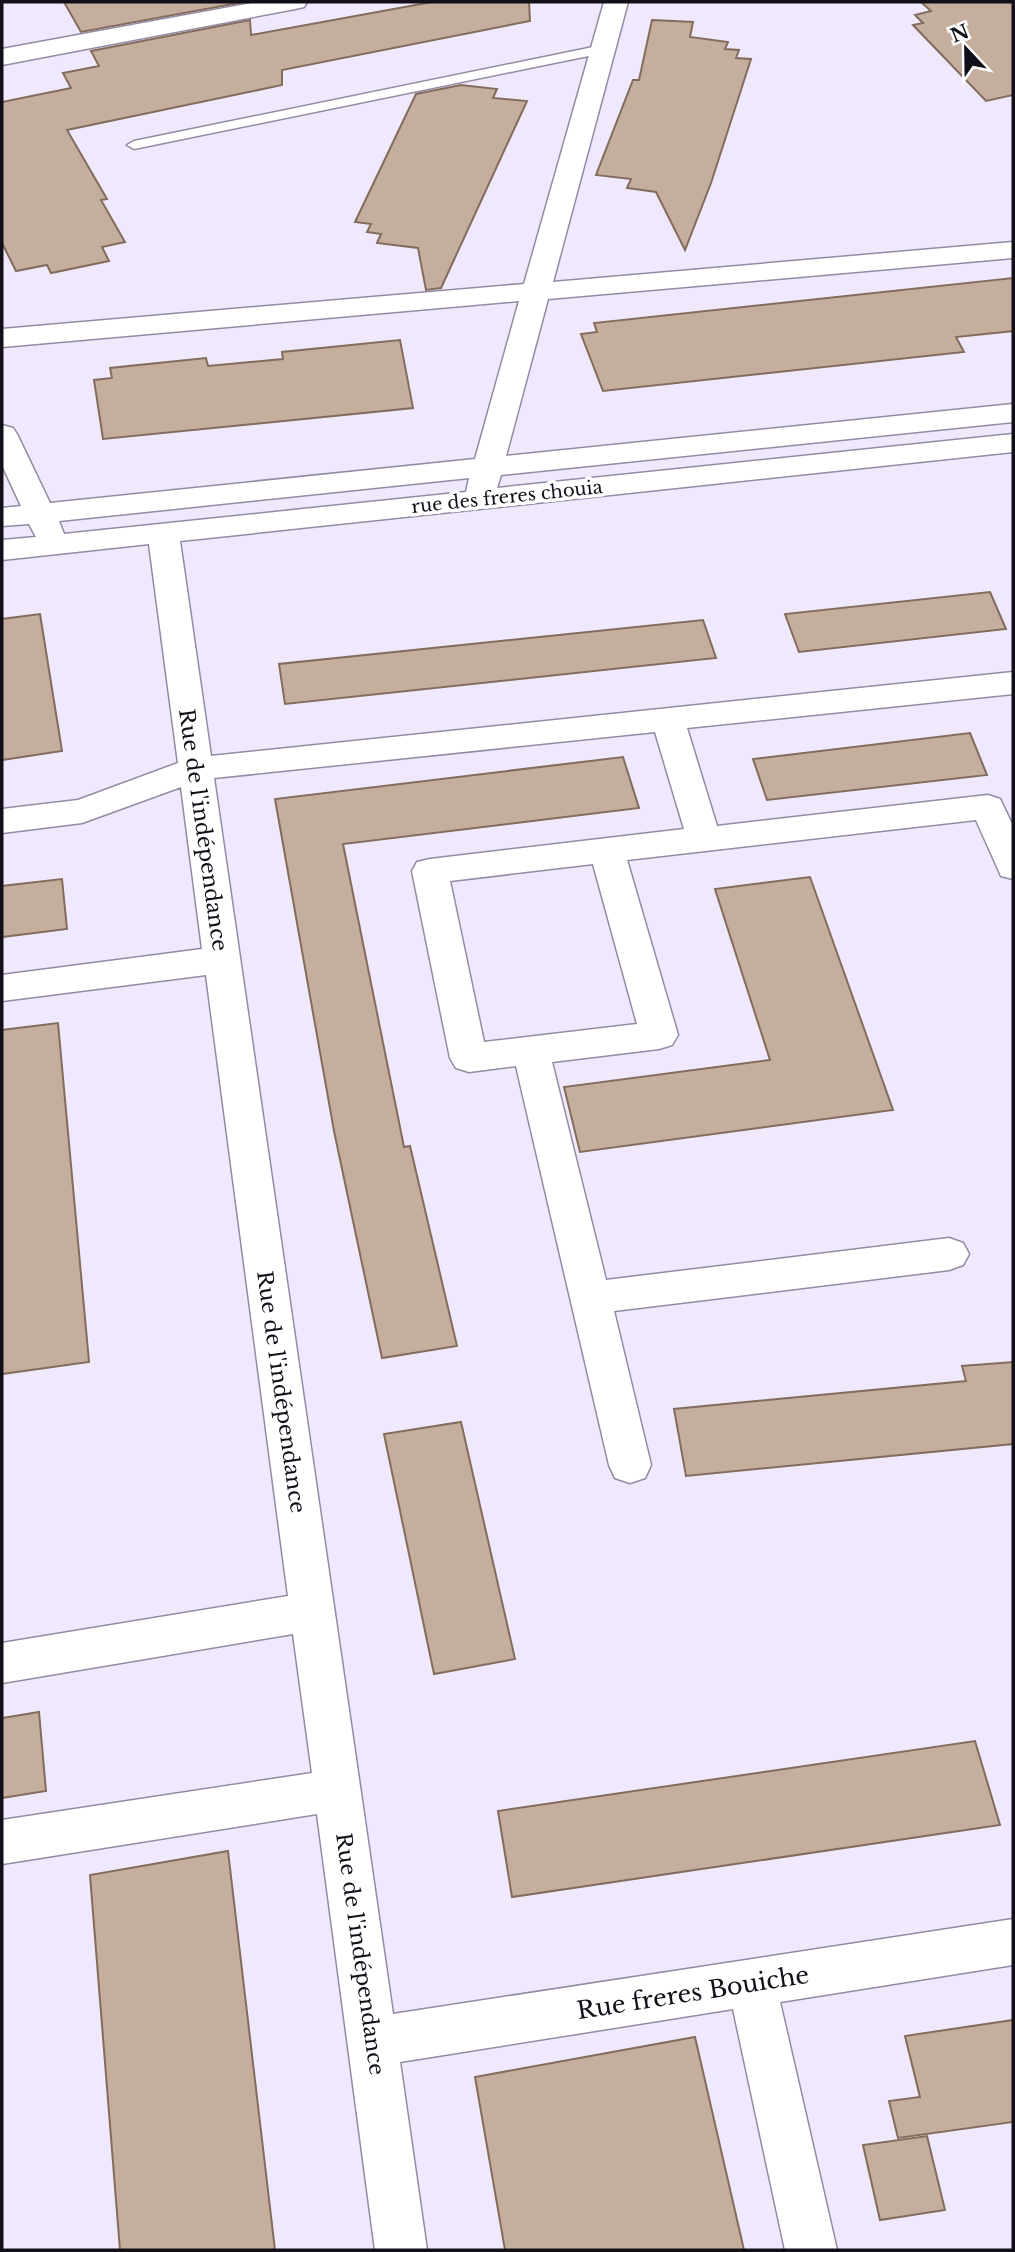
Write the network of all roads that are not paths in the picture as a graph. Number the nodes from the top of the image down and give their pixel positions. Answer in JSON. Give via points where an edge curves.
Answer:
{"nodes":[{"id":1,"x":295,"y":2,"type":"edge"},
{"id":2,"x":616,"y":2,"type":"edge"},
{"id":3,"x":603,"y":49,"type":"junction"},
{"id":4,"x":2,"y":57,"type":"edge"},
{"id":5,"x":134,"y":145,"type":"dead end"},
{"id":6,"x":1013,"y":250,"type":"edge"},
{"id":7,"x":536,"y":292,"type":"junction"},
{"id":8,"x":2,"y":338,"type":"edge"},
{"id":9,"x":1013,"y":413,"type":"edge"},
{"id":10,"x":2,"y":434,"type":"edge"},
{"id":11,"x":1013,"y":443,"type":"edge"},
{"id":12,"x":487,"y":467,"type":"junction"},
{"id":13,"x":479,"y":500,"type":"junction"},
{"id":14,"x":40,"y":513,"type":"junction"},
{"id":15,"x":2,"y":517,"type":"edge"},
{"id":16,"x":163,"y":534,"type":"junction"},
{"id":17,"x":53,"y":545,"type":"junction"},
{"id":18,"x":2,"y":551,"type":"edge"},
{"id":19,"x":1013,"y":683,"type":"edge"},
{"id":20,"x":668,"y":720,"type":"junction"},
{"id":21,"x":194,"y":769,"type":"junction"},
{"id":22,"x":2,"y":821,"type":"edge"},
{"id":23,"x":704,"y":839,"type":"junction"},
{"id":24,"x":607,"y":850,"type":"junction"},
{"id":25,"x":1013,"y":867,"type":"edge"},
{"id":26,"x":220,"y":960,"type":"junction"},
{"id":27,"x":2,"y":988,"type":"edge"},
{"id":28,"x":531,"y":1051,"type":"junction"},
{"id":29,"x":948,"y":1254,"type":"dead end"},
{"id":30,"x":590,"y":1298,"type":"junction"},
{"id":31,"x":630,"y":1465,"type":"dead end"},
{"id":32,"x":312,"y":1611,"type":"junction"},
{"id":33,"x":2,"y":1663,"type":"edge"},
{"id":34,"x":337,"y":1790,"type":"junction"},
{"id":35,"x":2,"y":1842,"type":"edge"},
{"id":36,"x":1013,"y":1942,"type":"edge"},
{"id":37,"x":752,"y":1985,"type":"junction"},
{"id":38,"x":372,"y":2042,"type":"junction"},
{"id":39,"x":401,"y":2250,"type":"edge"},
{"id":40,"x":811,"y":2250,"type":"edge"}],
"edges":[{"from":1,"to":4,"type":"street"},
{"from":2,"to":3,"type":"street"},
{"from":3,"to":5,"type":"lane"},
{"from":3,"to":7,"type":"street"},
{"from":6,"to":7,"type":"street"},
{"from":7,"to":8,"type":"street"},
{"from":7,"to":12,"type":"street"},
{"from":9,"to":12,"type":"street"},
{"from":10,"to":14,"type":"street"},
{"from":11,"to":13,"type":"street","name":"rue des freres chouia"},
{"from":12,"to":13,"type":"street"},
{"from":12,"to":14,"type":"street"},
{"from":13,"to":16,"type":"street","name":"rue des freres chouia"},
{"from":14,"to":15,"type":"street"},
{"from":14,"to":17,"type":"street"},
{"from":16,"to":17,"type":"street","name":"rue des freres chouia"},
{"from":16,"to":21,"type":"street","name":"Rue de l'indépendance"},
{"from":17,"to":18,"type":"street","name":"rue des freres chouia"},
{"from":19,"to":20,"type":"street"},
{"from":20,"to":21,"type":"street"},
{"from":20,"to":23,"type":"street"},
{"from":21,"to":22,"type":"street","via":[[82,811]]},
{"from":21,"to":26,"type":"street","name":"Rue de l'indépendance"},
{"from":23,"to":24,"type":"street"},
{"from":23,"to":25,"type":"street","via":[[988,807]]},
{"from":24,"to":28,"type":"street","via":[[659,1035]]},
{"from":24,"to":28,"type":"street","via":[[430,871],[469,1059]]},
{"from":26,"to":27,"type":"street"},
{"from":26,"to":32,"type":"street","name":"Rue de l'indépendance"},
{"from":28,"to":30,"type":"street"},
{"from":29,"to":30,"type":"street"},
{"from":30,"to":31,"type":"street"},
{"from":32,"to":33,"type":"street"},
{"from":32,"to":34,"type":"street","name":"Rue de l'indépendance"},
{"from":34,"to":35,"type":"street"},
{"from":34,"to":38,"type":"street","name":"Rue de l'indépendance"},
{"from":36,"to":37,"type":"street","name":"Rue freres Bouiche"},
{"from":37,"to":38,"type":"street","name":"Rue freres Bouiche"},
{"from":37,"to":40,"type":"street"},
{"from":38,"to":39,"type":"street","name":"Rue de l'indépendance"}]}
